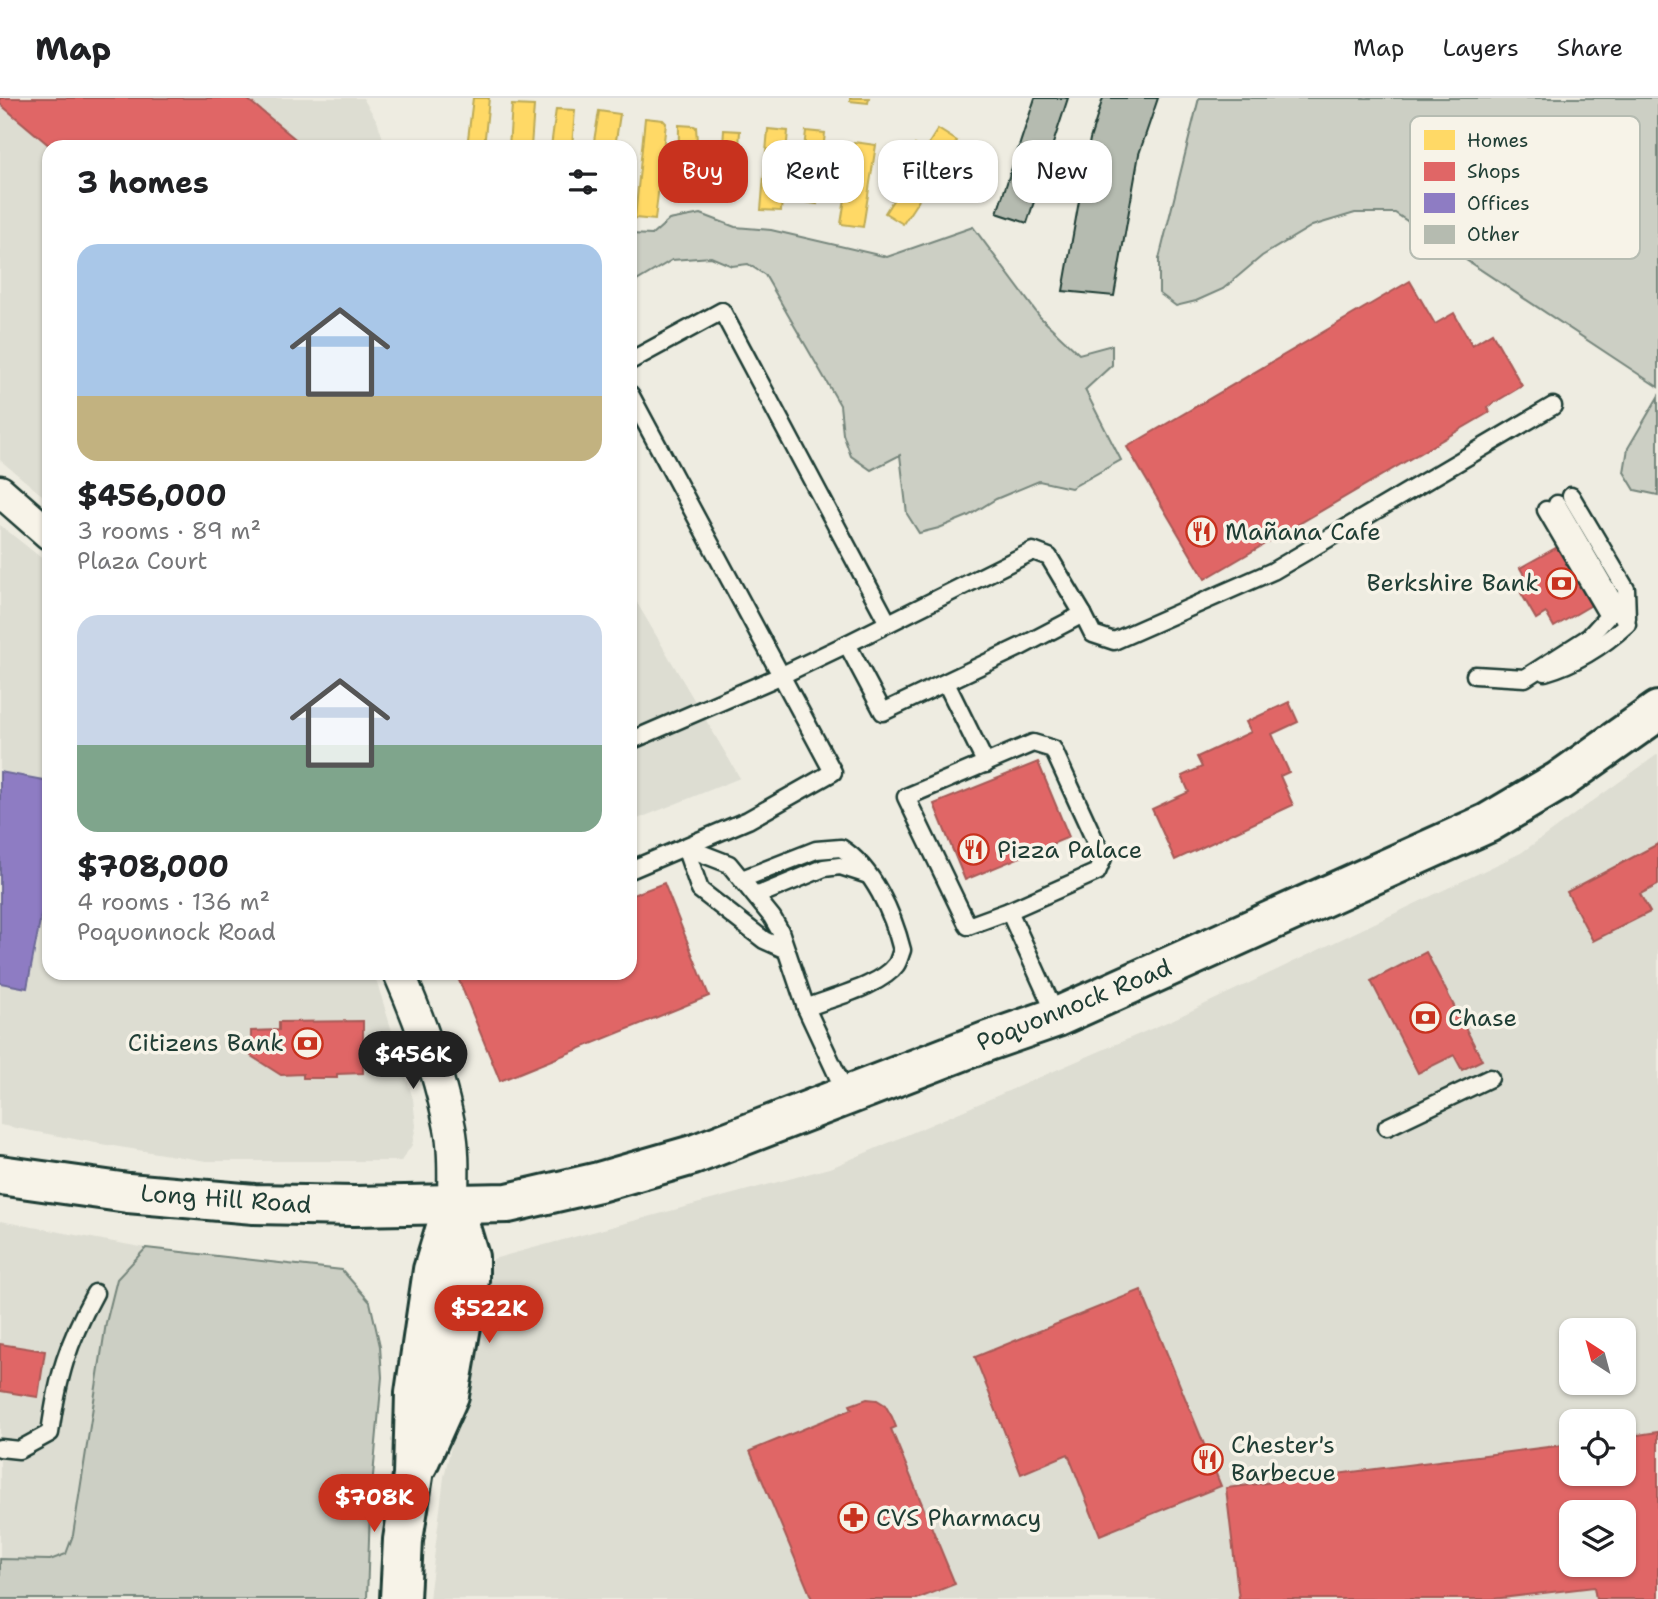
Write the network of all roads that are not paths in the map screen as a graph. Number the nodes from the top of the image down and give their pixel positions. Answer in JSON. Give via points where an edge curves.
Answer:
{"nodes":[{"id":1,"x":637,"y":357,"type":"edge"},
{"id":2,"x":1553,"y":406,"type":"dead end"},
{"id":3,"x":637,"y":407,"type":"edge"},
{"id":4,"x":0,"y":491,"type":"edge"},
{"id":5,"x":42,"y":528,"type":"edge"},
{"id":6,"x":1083,"y":614,"type":"junction"},
{"id":7,"x":888,"y":622,"type":"junction"},
{"id":8,"x":847,"y":644,"type":"junction"},
{"id":9,"x":1475,"y":675,"type":"dead end"},
{"id":10,"x":780,"y":676,"type":"junction"},
{"id":11,"x":1525,"y":678,"type":"junction"},
{"id":12,"x":946,"y":683,"type":"junction"},
{"id":13,"x":1658,"y":711,"type":"edge"},
{"id":14,"x":637,"y":738,"type":"edge"},
{"id":15,"x":986,"y":764,"type":"junction"},
{"id":16,"x":685,"y":847,"type":"junction"},
{"id":17,"x":637,"y":867,"type":"edge"},
{"id":18,"x":868,"y":874,"type":"junction"},
{"id":19,"x":743,"y":879,"type":"junction"},
{"id":20,"x":756,"y":896,"type":"junction"},
{"id":21,"x":1009,"y":911,"type":"junction"},
{"id":22,"x":786,"y":950,"type":"junction"},
{"id":23,"x":402,"y":980,"type":"edge"},
{"id":24,"x":806,"y":1008,"type":"junction"},
{"id":25,"x":1057,"y":1017,"type":"junction"},
{"id":26,"x":1490,"y":1078,"type":"dead end"},
{"id":27,"x":847,"y":1096,"type":"junction"},
{"id":28,"x":1387,"y":1127,"type":"dead end"},
{"id":29,"x":0,"y":1175,"type":"edge"},
{"id":30,"x":453,"y":1205,"type":"junction"},
{"id":31,"x":95,"y":1293,"type":"dead end"},
{"id":32,"x":0,"y":1448,"type":"edge"},
{"id":33,"x":400,"y":1599,"type":"edge"}],
"edges":[{"from":1,"to":7,"type":"lane","via":[[722,311]]},
{"from":2,"to":6,"type":"lane","via":[[1273,571],[1200,604],[1114,641],[1093,634]]},
{"from":3,"to":10,"type":"lane"},
{"from":4,"to":5,"type":"street"},
{"from":6,"to":7,"type":"lane","via":[[1049,557],[1033,551]]},
{"from":6,"to":12,"type":"lane"},
{"from":7,"to":8,"type":"lane"},
{"from":8,"to":10,"type":"lane"},
{"from":8,"to":12,"type":"lane","via":[[883,712]]},
{"from":9,"to":11,"type":"lane"},
{"from":10,"to":14,"type":"lane"},
{"from":10,"to":16,"type":"lane","via":[[834,772],[748,820]]},
{"from":11,"to":11,"type":"lane","via":[[1563,667],[1608,642],[1627,624],[1558,504],[1608,616],[1589,637]]},
{"from":12,"to":15,"type":"lane"},
{"from":13,"to":25,"type":"main road","name":"Poquonnock Road","via":[[1559,781],[1488,823]]},
{"from":15,"to":21,"type":"lane","via":[[906,797],[968,926]]},
{"from":15,"to":21,"type":"lane","via":[[1033,743],[1053,749],[1102,858],[1097,872]]},
{"from":16,"to":17,"type":"lane"},
{"from":16,"to":19,"type":"lane","via":[[729,864]]},
{"from":16,"to":22,"type":"lane","via":[[701,890],[764,940]]},
{"from":18,"to":19,"type":"lane","via":[[850,854],[829,847]]},
{"from":18,"to":20,"type":"lane","via":[[840,866],[824,868]]},
{"from":18,"to":24,"type":"lane","via":[[899,938],[902,950],[897,965],[872,982]]},
{"from":19,"to":20,"type":"lane"},
{"from":20,"to":22,"type":"lane","via":[[780,931]]},
{"from":21,"to":25,"type":"lane"},
{"from":22,"to":24,"type":"lane"},
{"from":23,"to":30,"type":"street","via":[[450,1127]]},
{"from":24,"to":27,"type":"lane"},
{"from":25,"to":27,"type":"main road","name":"Poquonnock Road"},
{"from":26,"to":28,"type":"lane"},
{"from":27,"to":30,"type":"main road","name":"Poquonnock Road","via":[[693,1155],[599,1182],[508,1203]]},
{"from":29,"to":30,"type":"main road","name":"Long Hill Road","via":[[254,1204]]},
{"from":30,"to":33,"type":"main road","via":[[433,1270],[415,1393],[413,1476]]},
{"from":31,"to":32,"type":"lane","via":[[60,1370],[50,1433],[19,1450]]}]}
